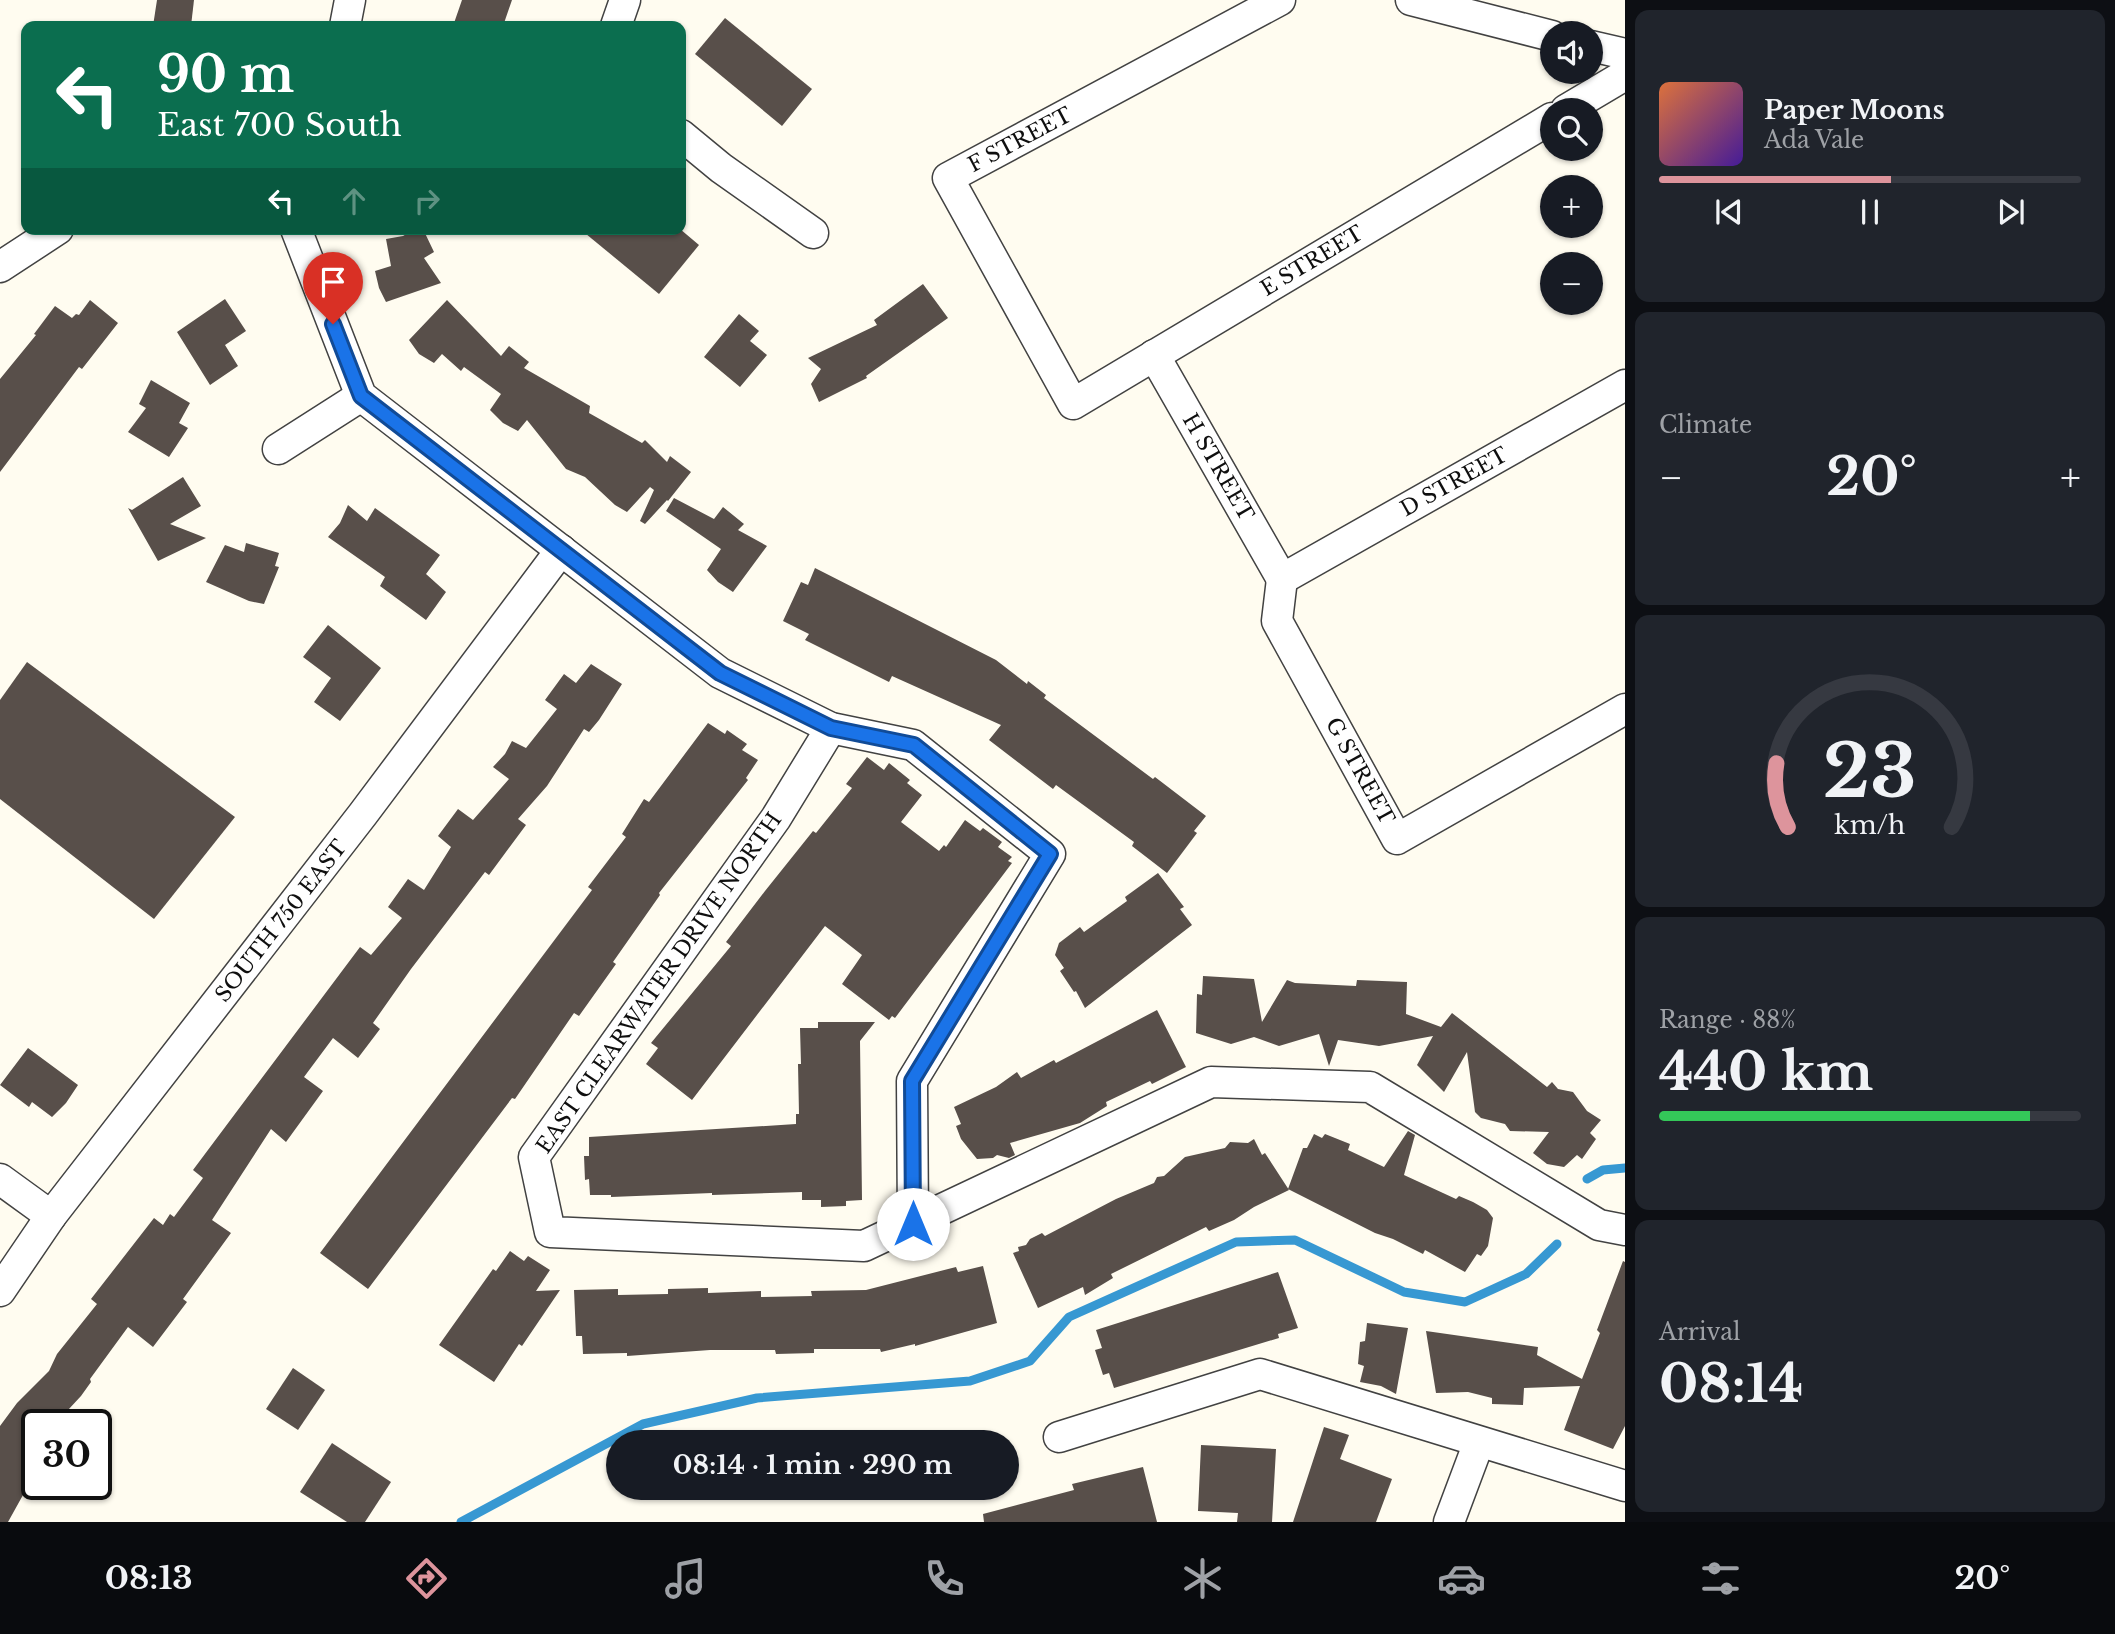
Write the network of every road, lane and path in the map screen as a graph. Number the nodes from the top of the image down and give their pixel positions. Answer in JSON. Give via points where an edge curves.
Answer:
{"nodes":[{"id":1,"x":350,"y":0,"type":"edge"},
{"id":2,"x":625,"y":0,"type":"edge"},
{"id":3,"x":1280,"y":0,"type":"edge"},
{"id":4,"x":1411,"y":0,"type":"edge"},
{"id":5,"x":346,"y":21,"type":"edge"},
{"id":6,"x":618,"y":21,"type":"edge"},
{"id":7,"x":1540,"y":33,"type":"edge"},
{"id":8,"x":1603,"y":49,"type":"edge"},
{"id":9,"x":1625,"y":54,"type":"edge"},
{"id":10,"x":1625,"y":75,"type":"edge"},
{"id":11,"x":1586,"y":98,"type":"edge"},
{"id":12,"x":1540,"y":125,"type":"edge"},
{"id":13,"x":686,"y":139,"type":"edge"},
{"id":14,"x":813,"y":233,"type":"dead end"},
{"id":15,"x":49,"y":235,"type":"edge"},
{"id":16,"x":298,"y":235,"type":"edge"},
{"id":17,"x":0,"y":267,"type":"edge"},
{"id":18,"x":1154,"y":355,"type":"junction"},
{"id":19,"x":1625,"y":385,"type":"edge"},
{"id":20,"x":361,"y":396,"type":"junction"},
{"id":21,"x":1073,"y":404,"type":"joint"},
{"id":22,"x":278,"y":449,"type":"dead end"},
{"id":23,"x":561,"y":550,"type":"junction"},
{"id":24,"x":1282,"y":579,"type":"junction"},
{"id":25,"x":1625,"y":709,"type":"edge"},
{"id":26,"x":831,"y":728,"type":"junction"},
{"id":27,"x":0,"y":1179,"type":"edge"},
{"id":28,"x":51,"y":1216,"type":"junction"},
{"id":29,"x":913,"y":1224,"type":"junction"},
{"id":30,"x":1625,"y":1230,"type":"edge"},
{"id":31,"x":0,"y":1291,"type":"edge"},
{"id":32,"x":1059,"y":1437,"type":"dead end"},
{"id":33,"x":1479,"y":1442,"type":"junction"},
{"id":34,"x":1625,"y":1486,"type":"edge"},
{"id":35,"x":1449,"y":1522,"type":"edge"}],
"edges":[{"from":1,"to":5,"type":"street"},
{"from":2,"to":6,"type":"street"},
{"from":3,"to":21,"type":"street","name":"F STREET","via":[[948,178]]},
{"from":4,"to":7,"type":"street"},
{"from":8,"to":9,"type":"street"},
{"from":10,"to":11,"type":"street"},
{"from":12,"to":18,"type":"street","name":"E STREET"},
{"from":13,"to":14,"type":"street"},
{"from":15,"to":17,"type":"street"},
{"from":16,"to":20,"type":"street"},
{"from":18,"to":21,"type":"street","name":"E STREET"},
{"from":18,"to":24,"type":"street","name":"H STREET"},
{"from":19,"to":24,"type":"street","name":"D STREET"},
{"from":20,"to":22,"type":"street"},
{"from":20,"to":23,"type":"street"},
{"from":23,"to":26,"type":"street","via":[[720,673]]},
{"from":23,"to":28,"type":"street","name":"SOUTH 750 EAST"},
{"from":24,"to":25,"type":"street","name":"G STREET","via":[[1277,621],[1397,839]]},
{"from":26,"to":29,"type":"street","via":[[914,745],[1050,854],[912,1081]]},
{"from":26,"to":29,"type":"street","name":"EAST CLEARWATER DRIVE NORTH","via":[[776,818],[534,1157],[550,1232],[864,1246]]},
{"from":27,"to":28,"type":"street"},
{"from":28,"to":31,"type":"street","name":"SOUTH 750 EAST"},
{"from":29,"to":30,"type":"street","name":"EAST CLEARWATER DRIVE NORTH","via":[[1211,1082],[1370,1087],[1599,1225]]},
{"from":32,"to":33,"type":"street","via":[[1260,1374]]},
{"from":33,"to":34,"type":"street"},
{"from":33,"to":35,"type":"street"}]}
